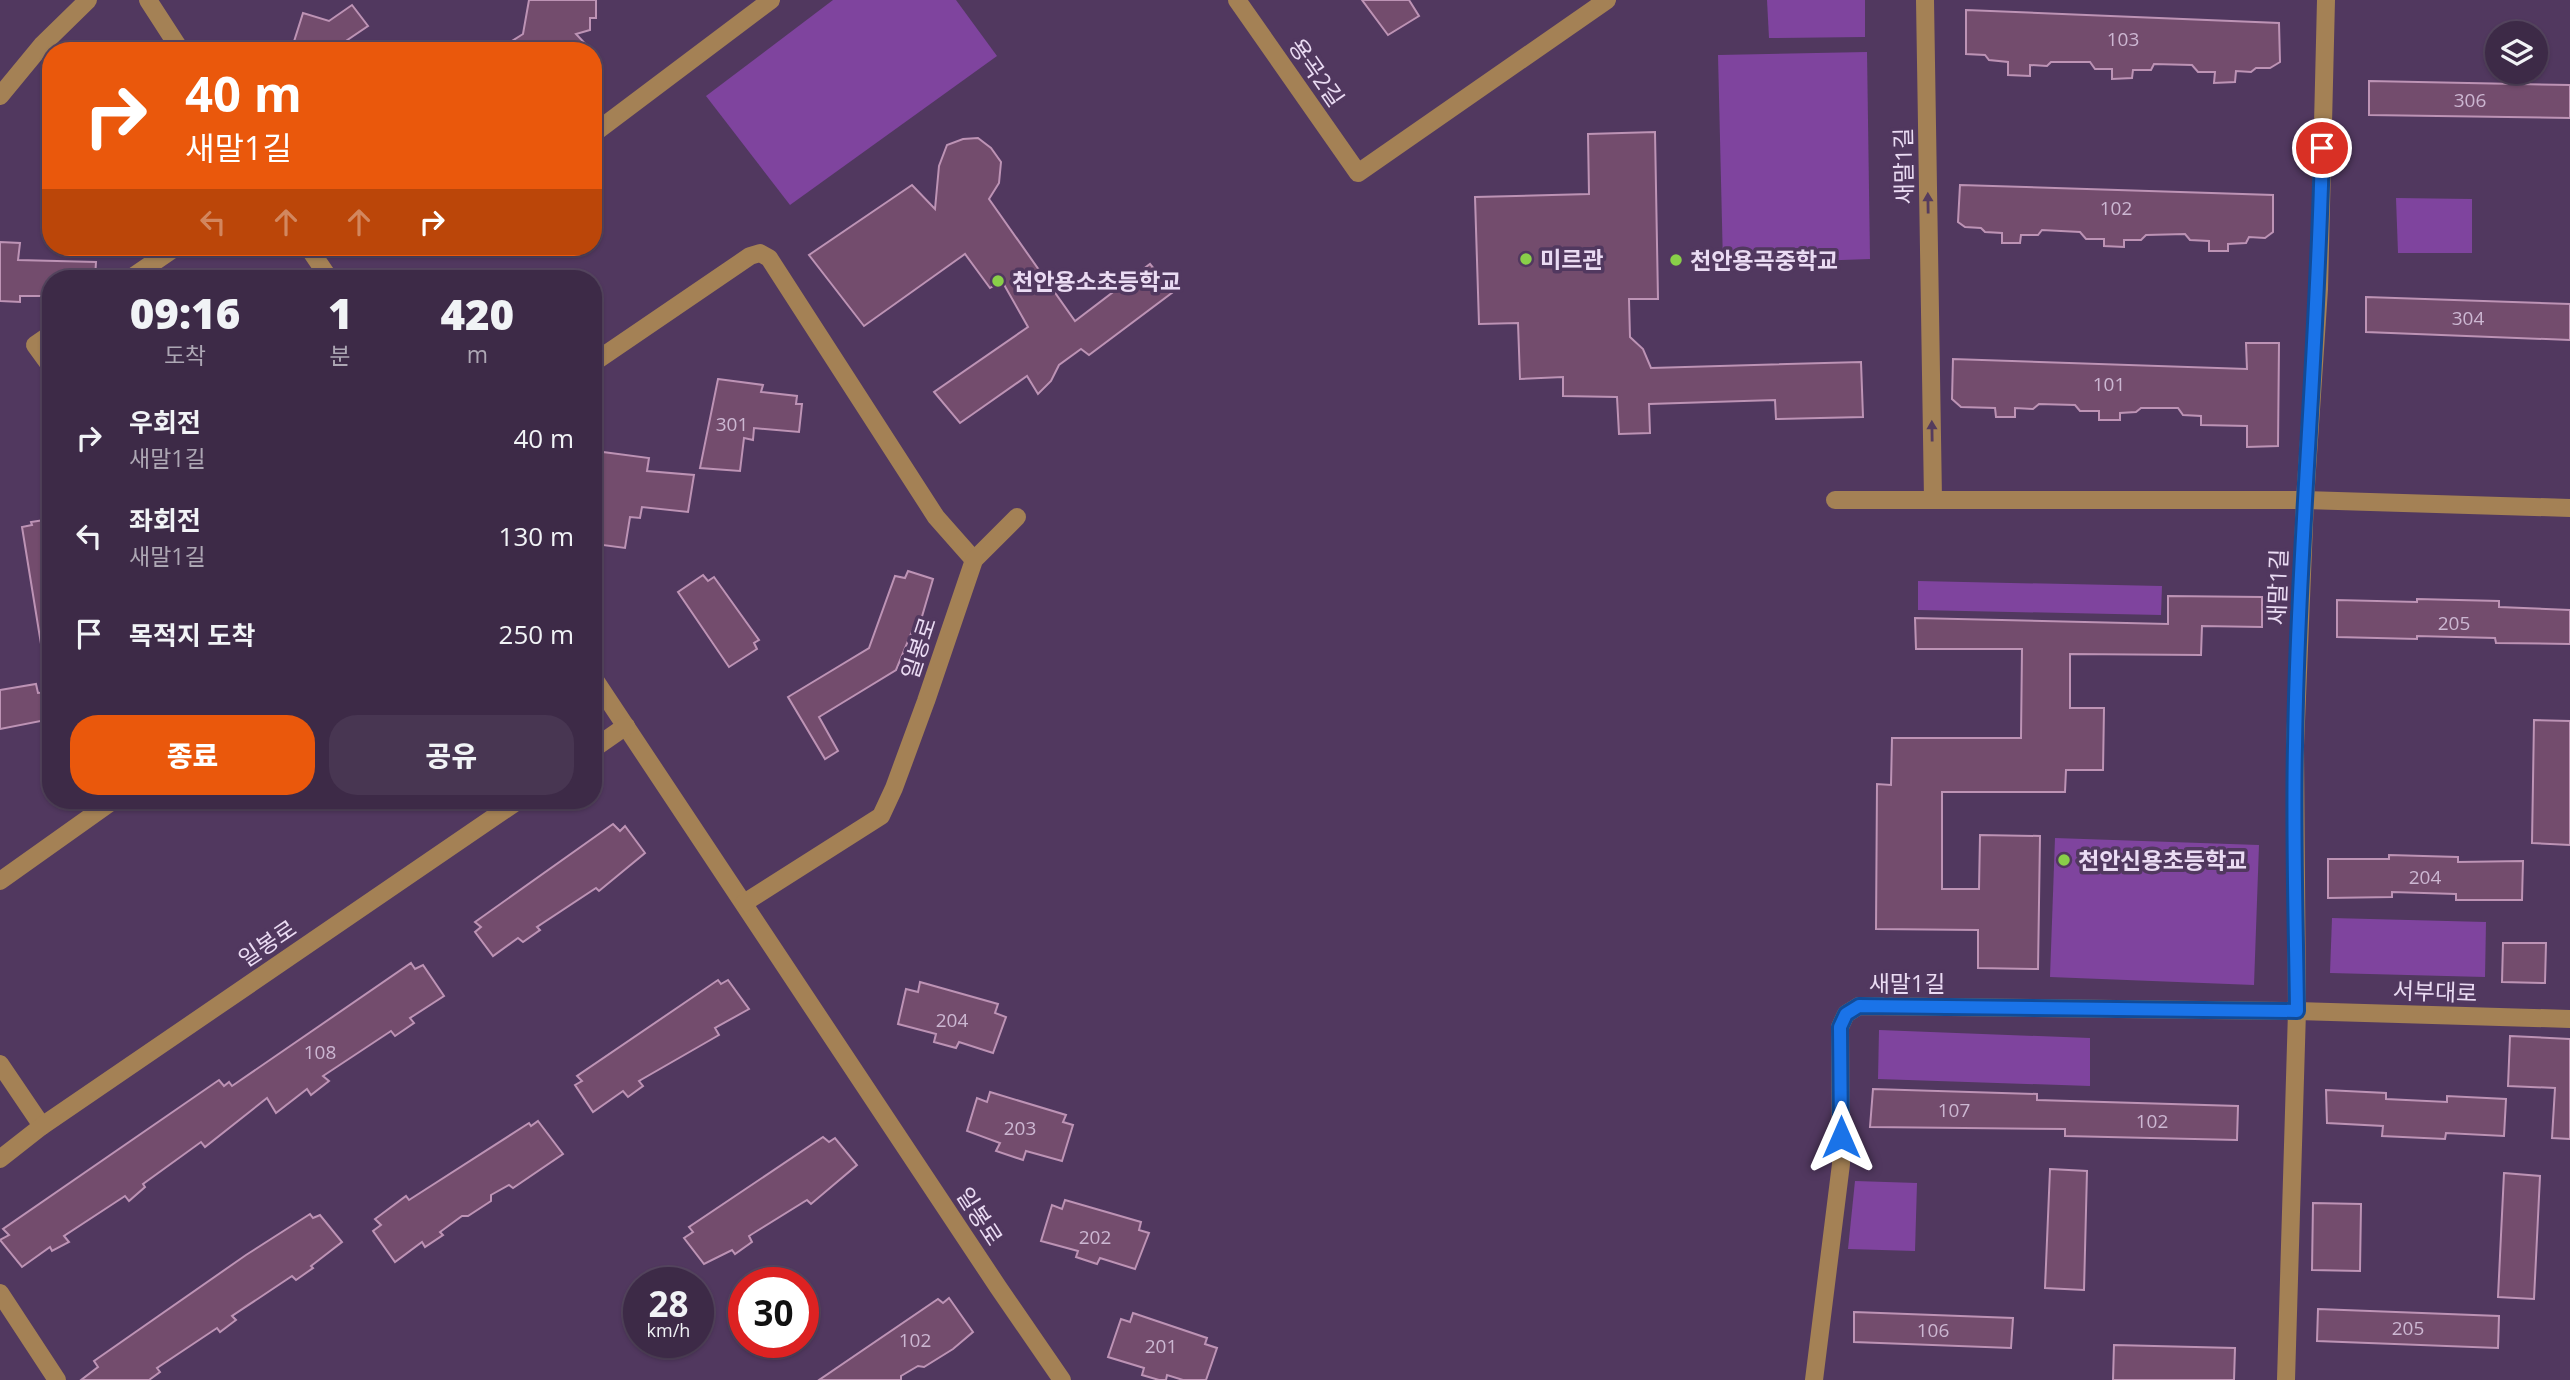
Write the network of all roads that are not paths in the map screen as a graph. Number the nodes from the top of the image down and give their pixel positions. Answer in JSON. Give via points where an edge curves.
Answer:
{"nodes":[{"id":1,"x":88,"y":0,"type":"edge"},
{"id":2,"x":148,"y":0,"type":"edge"},
{"id":3,"x":771,"y":0,"type":"edge"},
{"id":4,"x":1237,"y":0,"type":"edge"},
{"id":5,"x":1607,"y":0,"type":"edge"},
{"id":6,"x":1926,"y":0,"type":"edge"},
{"id":7,"x":2326,"y":0,"type":"edge"},
{"id":8,"x":45,"y":42,"type":"edge"},
{"id":9,"x":175,"y":42,"type":"edge"},
{"id":10,"x":42,"y":45,"type":"edge"},
{"id":11,"x":0,"y":96,"type":"edge"},
{"id":12,"x":602,"y":127,"type":"edge"},
{"id":13,"x":163,"y":256,"type":"edge"},
{"id":14,"x":143,"y":270,"type":"edge"},
{"id":15,"x":42,"y":340,"type":"edge"},
{"id":16,"x":42,"y":355,"type":"edge"},
{"id":17,"x":602,"y":357,"type":"edge"},
{"id":18,"x":1933,"y":499,"type":"junction"},
{"id":19,"x":1835,"y":500,"type":"dead end"},
{"id":20,"x":2305,"y":500,"type":"junction"},
{"id":21,"x":2570,"y":508,"type":"edge"},
{"id":22,"x":1017,"y":517,"type":"dead end"},
{"id":23,"x":974,"y":560,"type":"junction"},
{"id":24,"x":602,"y":690,"type":"edge"},
{"id":25,"x":626,"y":726,"type":"junction"},
{"id":26,"x":602,"y":743,"type":"edge"},
{"id":27,"x":101,"y":809,"type":"edge"},
{"id":28,"x":506,"y":809,"type":"edge"},
{"id":29,"x":0,"y":881,"type":"edge"},
{"id":30,"x":744,"y":903,"type":"junction"},
{"id":31,"x":2297,"y":1011,"type":"junction"},
{"id":32,"x":2570,"y":1019,"type":"edge"},
{"id":33,"x":0,"y":1064,"type":"edge"},
{"id":34,"x":42,"y":1126,"type":"junction"},
{"id":35,"x":0,"y":1159,"type":"edge"},
{"id":36,"x":0,"y":1293,"type":"edge"},
{"id":37,"x":57,"y":1380,"type":"edge"},
{"id":38,"x":1062,"y":1380,"type":"edge"},
{"id":39,"x":1814,"y":1380,"type":"edge"},
{"id":40,"x":2286,"y":1380,"type":"edge"}],
"edges":[{"from":1,"to":8,"type":"street"},
{"from":2,"to":9,"type":"street"},
{"from":3,"to":12,"type":"street"},
{"from":4,"to":5,"type":"street","name":"용곡2길","via":[[1358,173]]},
{"from":18,"to":6,"type":"street","name":"새말1길","one_way":true},
{"from":7,"to":20,"type":"street","name":"새말1길","via":[[2319,289]]},
{"from":10,"to":11,"type":"street"},
{"from":13,"to":14,"type":"street"},
{"from":15,"to":16,"type":"street","via":[[35,345]]},
{"from":17,"to":23,"type":"street","via":[[760,253],[769,258],[936,517]]},
{"from":18,"to":19,"type":"street"},
{"from":18,"to":20,"type":"street"},
{"from":20,"to":21,"type":"street"},
{"from":20,"to":31,"type":"street","name":"새말1길","via":[[2295,746]]},
{"from":22,"to":23,"type":"street"},
{"from":23,"to":30,"type":"street","name":"일봉로","via":[[881,816]]},
{"from":24,"to":25,"type":"street","name":"일봉로"},
{"from":25,"to":26,"type":"street"},
{"from":25,"to":30,"type":"street","name":"일봉로"},
{"from":27,"to":29,"type":"street"},
{"from":28,"to":34,"type":"street","name":"일봉로"},
{"from":30,"to":38,"type":"street","name":"일봉로"},
{"from":31,"to":32,"type":"street","name":"서부대로"},
{"from":31,"to":39,"type":"street","name":"새말1길","via":[[1859,1006],[1846,1014],[1840,1027],[1841,1164]]},
{"from":31,"to":40,"type":"street","name":"새말1길"},
{"from":33,"to":34,"type":"street"},
{"from":34,"to":35,"type":"street","name":"일봉로"},
{"from":36,"to":37,"type":"street"}]}
